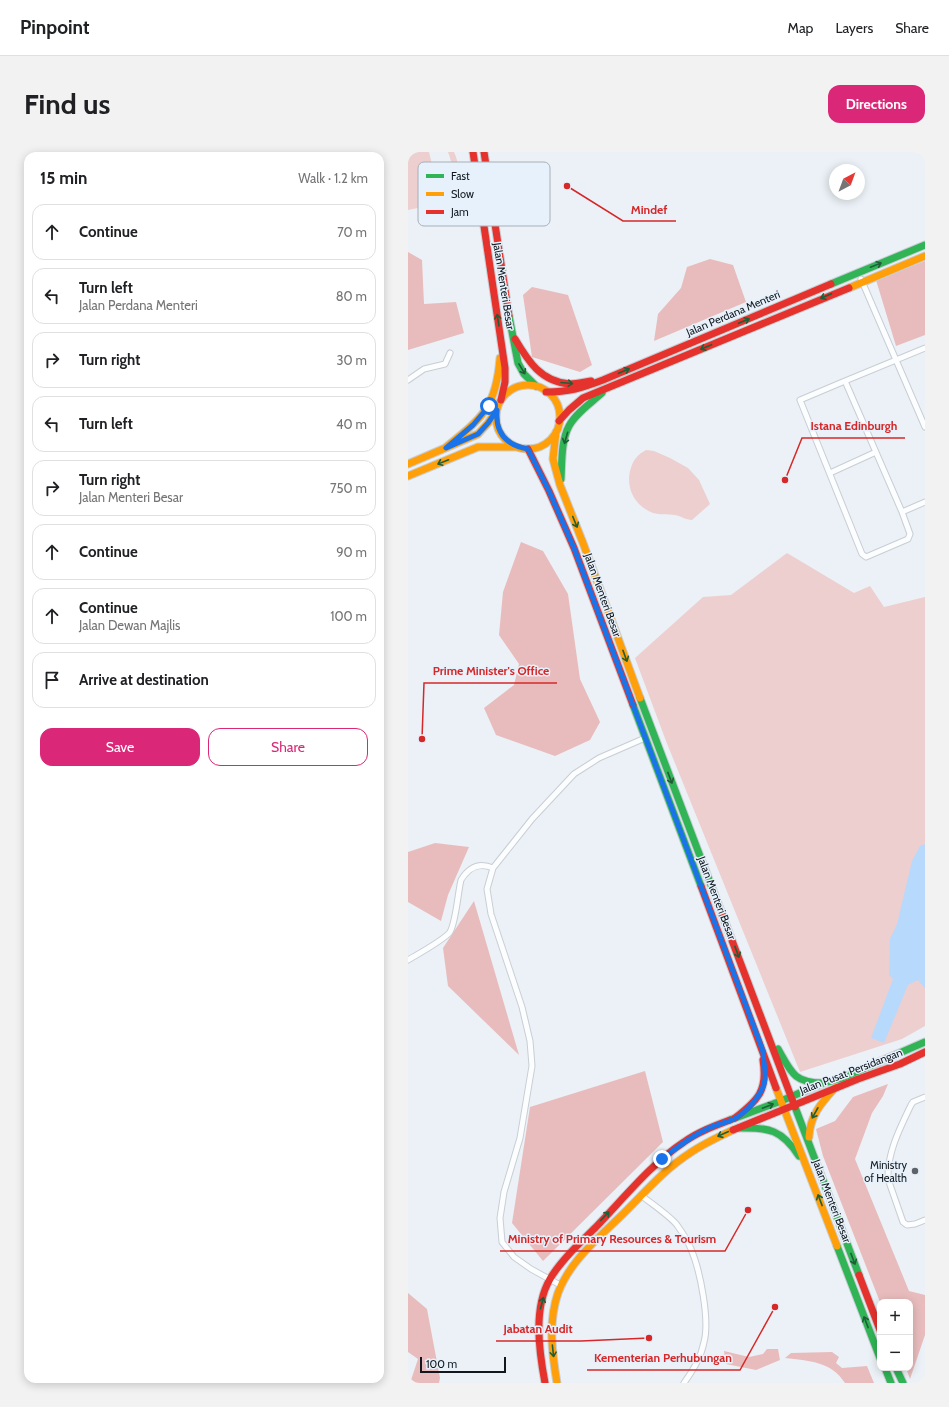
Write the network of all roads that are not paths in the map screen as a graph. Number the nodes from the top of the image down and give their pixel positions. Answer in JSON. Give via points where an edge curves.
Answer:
{"nodes":[{"id":1,"x":473,"y":152,"type":"edge"},
{"id":2,"x":484,"y":152,"type":"edge"},
{"id":3,"x":474,"y":162,"type":"edge"},
{"id":4,"x":485,"y":162,"type":"edge"},
{"id":5,"x":484,"y":226,"type":"edge"},
{"id":6,"x":493,"y":226,"type":"edge"},
{"id":7,"x":495,"y":226,"type":"edge"},
{"id":8,"x":486,"y":241,"type":"junction"},
{"id":9,"x":925,"y":245,"type":"edge"},
{"id":10,"x":925,"y":256,"type":"edge"},
{"id":11,"x":858,"y":273,"type":"junction"},
{"id":12,"x":862,"y":281,"type":"junction"},
{"id":13,"x":511,"y":332,"type":"junction"},
{"id":14,"x":501,"y":338,"type":"junction"},
{"id":15,"x":925,"y":348,"type":"edge"},
{"id":16,"x":450,"y":353,"type":"dead end"},
{"id":17,"x":896,"y":360,"type":"junction"},
{"id":18,"x":408,"y":380,"type":"edge"},
{"id":19,"x":603,"y":380,"type":"junction"},
{"id":20,"x":845,"y":381,"type":"junction"},
{"id":21,"x":536,"y":386,"type":"junction"},
{"id":22,"x":608,"y":388,"type":"junction"},
{"id":23,"x":546,"y":392,"type":"junction"},
{"id":24,"x":501,"y":400,"type":"junction"},
{"id":25,"x":497,"y":410,"type":"junction"},
{"id":26,"x":559,"y":421,"type":"junction"},
{"id":27,"x":925,"y":427,"type":"edge"},
{"id":28,"x":556,"y":432,"type":"junction"},
{"id":29,"x":518,"y":447,"type":"junction"},
{"id":30,"x":446,"y":448,"type":"junction"},
{"id":31,"x":528,"y":449,"type":"junction"},
{"id":32,"x":876,"y":452,"type":"junction"},
{"id":33,"x":408,"y":464,"type":"edge"},
{"id":34,"x":830,"y":473,"type":"junction"},
{"id":35,"x":408,"y":476,"type":"edge"},
{"id":36,"x":560,"y":485,"type":"junction"},
{"id":37,"x":925,"y":502,"type":"edge"},
{"id":38,"x":902,"y":512,"type":"junction"},
{"id":39,"x":583,"y":543,"type":"junction"},
{"id":40,"x":574,"y":548,"type":"junction"},
{"id":41,"x":645,"y":738,"type":"junction"},
{"id":42,"x":493,"y":868,"type":"junction"},
{"id":43,"x":408,"y":960,"type":"edge"},
{"id":44,"x":765,"y":1026,"type":"junction"},
{"id":45,"x":925,"y":1042,"type":"edge"},
{"id":46,"x":763,"y":1051,"type":"junction"},
{"id":47,"x":925,"y":1052,"type":"edge"},
{"id":48,"x":823,"y":1083,"type":"junction"},
{"id":49,"x":835,"y":1088,"type":"junction"},
{"id":50,"x":792,"y":1096,"type":"junction"},
{"id":51,"x":925,"y":1097,"type":"edge"},
{"id":52,"x":782,"y":1101,"type":"junction"},
{"id":53,"x":795,"y":1105,"type":"junction"},
{"id":54,"x":786,"y":1109,"type":"junction"},
{"id":55,"x":736,"y":1118,"type":"junction"},
{"id":56,"x":739,"y":1128,"type":"junction"},
{"id":57,"x":810,"y":1144,"type":"junction"},
{"id":58,"x":810,"y":1173,"type":"junction"},
{"id":59,"x":642,"y":1196,"type":"junction"},
{"id":60,"x":925,"y":1220,"type":"edge"},
{"id":61,"x":560,"y":1265,"type":"junction"},
{"id":62,"x":568,"y":1273,"type":"junction"},
{"id":63,"x":550,"y":1279,"type":"junction"},
{"id":64,"x":562,"y":1286,"type":"junction"},
{"id":65,"x":877,"y":1322,"type":"edge"},
{"id":66,"x":877,"y":1350,"type":"edge"},
{"id":67,"x":885,"y":1371,"type":"edge"},
{"id":68,"x":897,"y":1371,"type":"edge"},
{"id":69,"x":545,"y":1383,"type":"edge"},
{"id":70,"x":557,"y":1383,"type":"edge"},
{"id":71,"x":684,"y":1383,"type":"edge"},
{"id":72,"x":891,"y":1383,"type":"edge"},
{"id":73,"x":903,"y":1383,"type":"edge"}],
"edges":[{"from":1,"to":3,"type":"main road","name":"Jalan Menteri Besar"},
{"from":2,"to":4,"type":"main road","name":"Jalan Menteri Besar"},
{"from":5,"to":8,"type":"main road","name":"Jalan Menteri Besar"},
{"from":6,"to":8,"type":"main road","via":[[494,239]]},
{"from":7,"to":13,"type":"main road","name":"Jalan Menteri Besar"},
{"from":14,"to":8,"type":"main road","name":"Jalan Menteri Besar","one_way":true},
{"from":11,"to":9,"type":"main road","name":"Jalan Perdana Menteri","one_way":true},
{"from":10,"to":12,"type":"main road","name":"Jalan Perdana Menteri"},
{"from":11,"to":12,"type":"street"},
{"from":19,"to":11,"type":"main road","name":"Jalan Perdana Menteri","one_way":true},
{"from":12,"to":17,"type":"street"},
{"from":12,"to":22,"type":"main road","name":"Jalan Perdana Menteri","one_way":true},
{"from":13,"to":19,"type":"main road","one_way":true,"via":[[531,366],[543,377],[570,384]]},
{"from":13,"to":21,"type":"main road","name":"Jalan Menteri Besar","one_way":true,"via":[[518,362],[524,374]]},
{"from":14,"to":24,"type":"main road","name":"Jalan Menteri Besar","via":[[505,382]]},
{"from":14,"to":30,"type":"main road","via":[[499,377],[496,392],[489,406],[473,425]]},
{"from":15,"to":17,"type":"street"},
{"from":16,"to":18,"type":"street","via":[[445,364],[424,369]]},
{"from":17,"to":20,"type":"street"},
{"from":17,"to":27,"type":"street"},
{"from":19,"to":23,"type":"main road","name":"Jalan Perdana Menteri","via":[[579,389]]},
{"from":20,"to":32,"type":"street"},
{"from":20,"to":34,"type":"street","via":[[800,400]]},
{"from":21,"to":23,"type":"main road"},
{"from":21,"to":24,"type":"main road","via":[[517,387]]},
{"from":22,"to":26,"type":"main road","name":"Jalan Perdana Menteri","via":[[583,398]]},
{"from":22,"to":36,"type":"main road","one_way":true,"via":[[585,406],[569,428],[562,450]]},
{"from":23,"to":26,"type":"main road","via":[[557,405]]},
{"from":24,"to":25,"type":"main road"},
{"from":25,"to":29,"type":"main road","via":[[496,420],[501,434]]},
{"from":25,"to":30,"type":"main road","via":[[478,434]]},
{"from":26,"to":28,"type":"main road"},
{"from":28,"to":31,"type":"main road","via":[[543,444]]},
{"from":28,"to":36,"type":"main road","name":"Jalan Menteri Besar","via":[[553,459]]},
{"from":29,"to":31,"type":"main road"},
{"from":29,"to":35,"type":"main road","one_way":true,"via":[[478,447]]},
{"from":30,"to":33,"type":"main road"},
{"from":31,"to":40,"type":"main road","name":"Jalan Menteri Besar"},
{"from":32,"to":34,"type":"street"},
{"from":32,"to":38,"type":"street"},
{"from":34,"to":38,"type":"street","via":[[864,556],[910,538]]},
{"from":36,"to":39,"type":"main road","name":"Jalan Menteri Besar","one_way":true},
{"from":37,"to":38,"type":"street"},
{"from":39,"to":40,"type":"main road"},
{"from":39,"to":44,"type":"main road","name":"Jalan Menteri Besar","one_way":true},
{"from":40,"to":41,"type":"main road","name":"Jalan Menteri Besar"},
{"from":41,"to":42,"type":"street","via":[[599,758],[574,774],[532,819]]},
{"from":41,"to":46,"type":"main road","name":"Jalan Menteri Besar"},
{"from":42,"to":43,"type":"street","via":[[478,865],[464,874],[450,932]]},
{"from":42,"to":63,"type":"street","via":[[487,889],[491,914],[522,1007],[530,1041],[532,1066],[520,1138],[504,1192],[500,1218],[502,1242],[514,1257]]},
{"from":44,"to":48,"type":"main road","via":[[790,1070],[798,1078],[805,1082]]},
{"from":44,"to":50,"type":"main road","name":"Jalan Menteri Besar"},
{"from":45,"to":48,"type":"main road","name":"Jalan Pusat Persidangan","via":[[842,1078]]},
{"from":46,"to":52,"type":"main road","name":"Jalan Menteri Besar"},
{"from":46,"to":55,"type":"main road","via":[[765,1079],[762,1088],[758,1097]]},
{"from":47,"to":49,"type":"main road","name":"Jalan Pusat Persidangan","via":[[912,1060]]},
{"from":48,"to":50,"type":"main road","name":"Jalan Pusat Persidangan"},
{"from":49,"to":53,"type":"main road","name":"Jalan Pusat Persidangan"},
{"from":49,"to":57,"type":"main road","one_way":true,"via":[[814,1113],[809,1128]]},
{"from":50,"to":52,"type":"main road","name":"Jalan Pusat Persidangan"},
{"from":50,"to":53,"type":"main road","name":"Jalan Menteri Besar"},
{"from":51,"to":60,"type":"street","via":[[911,1105],[889,1158],[888,1179],[903,1222],[907,1225]]},
{"from":52,"to":54,"type":"main road","name":"Jalan Menteri Besar"},
{"from":55,"to":52,"type":"main road","name":"Jalan Pusat Persidangan","one_way":true},
{"from":53,"to":54,"type":"main road","name":"Jalan Pusat Persidangan"},
{"from":53,"to":57,"type":"main road","name":"Jalan Menteri Besar"},
{"from":54,"to":56,"type":"main road","name":"Jalan Pusat Persidangan"},
{"from":54,"to":58,"type":"main road","name":"Jalan Menteri Besar"},
{"from":61,"to":55,"type":"main road","name":"Jalan Pusat Persidangan","one_way":true,"via":[[662,1159],[701,1132]]},
{"from":56,"to":58,"type":"main road","via":[[760,1126],[782,1135]]},
{"from":56,"to":59,"type":"main road","name":"Jalan Pusat Persidangan","one_way":true,"via":[[717,1137],[689,1154]]},
{"from":57,"to":65,"type":"main road","name":"Jalan Menteri Besar","one_way":true},
{"from":66,"to":58,"type":"main road","name":"Jalan Menteri Besar","one_way":true},
{"from":59,"to":62,"type":"main road","name":"Jalan Pusat Persidangan"},
{"from":59,"to":71,"type":"street","via":[[677,1224],[691,1249],[699,1278],[705,1309],[705,1342],[699,1361]]},
{"from":61,"to":62,"type":"main road"},
{"from":61,"to":63,"type":"main road","name":"Jalan Pusat Persidangan"},
{"from":62,"to":64,"type":"main road","name":"Jalan Pusat Persidangan"},
{"from":63,"to":64,"type":"street"},
{"from":69,"to":63,"type":"main road","name":"Jalan Pusat Persidangan","one_way":true,"via":[[540,1358],[539,1322],[540,1310]]},
{"from":64,"to":70,"type":"main road","name":"Jalan Pusat Persidangan","one_way":true,"via":[[553,1311],[551,1327]]},
{"from":67,"to":72,"type":"main road"},
{"from":68,"to":73,"type":"main road"}]}
